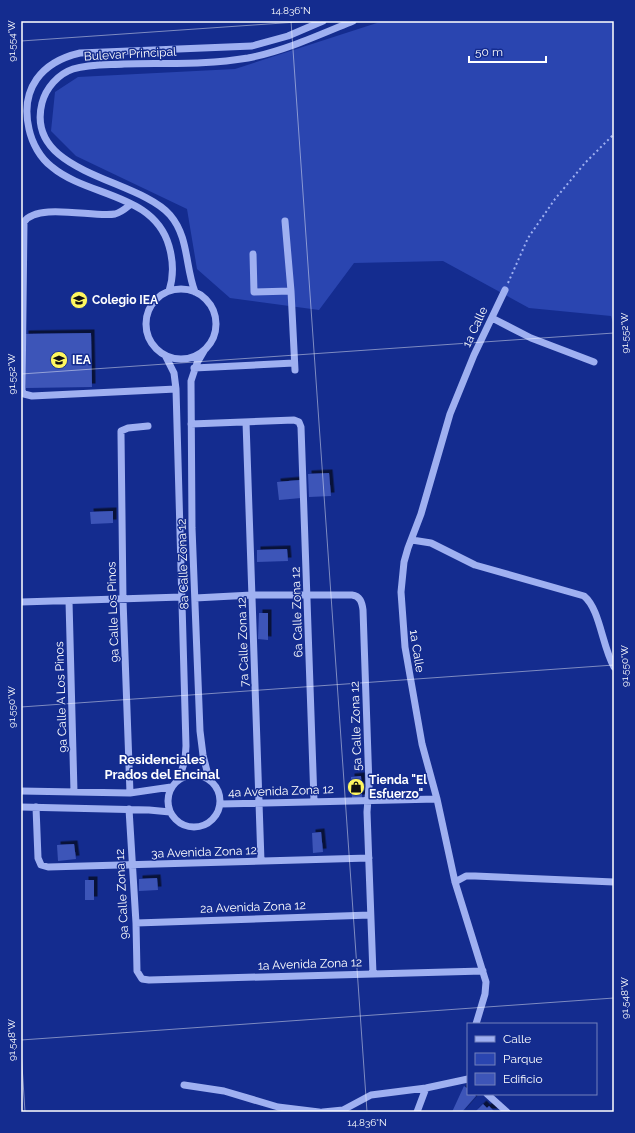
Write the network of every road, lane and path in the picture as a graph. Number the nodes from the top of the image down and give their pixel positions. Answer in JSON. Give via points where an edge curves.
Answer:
{"nodes":[{"id":1,"x":323,"y":21,"type":"edge"},
{"id":2,"x":353,"y":21,"type":"edge"},
{"id":3,"x":614,"y":134,"type":"edge"},
{"id":4,"x":131,"y":204,"type":"junction"},
{"id":5,"x":285,"y":221,"type":"dead end"},
{"id":6,"x":253,"y":254,"type":"dead end"},
{"id":7,"x":505,"y":290,"type":"joint"},
{"id":8,"x":169,"y":291,"type":"junction"},
{"id":9,"x":291,"y":291,"type":"junction"},
{"id":10,"x":195,"y":292,"type":"junction"},
{"id":11,"x":492,"y":318,"type":"junction"},
{"id":12,"x":204,"y":351,"type":"junction"},
{"id":13,"x":166,"y":356,"type":"junction"},
{"id":14,"x":594,"y":362,"type":"dead end"},
{"id":15,"x":194,"y":368,"type":"junction"},
{"id":16,"x":176,"y":389,"type":"junction"},
{"id":17,"x":246,"y":422,"type":"junction"},
{"id":18,"x":191,"y":424,"type":"junction"},
{"id":19,"x":148,"y":426,"type":"dead end"},
{"id":20,"x":412,"y":540,"type":"junction"},
{"id":21,"x":252,"y":595,"type":"junction"},
{"id":22,"x":308,"y":595,"type":"junction"},
{"id":23,"x":182,"y":597,"type":"junction"},
{"id":24,"x":195,"y":598,"type":"junction"},
{"id":25,"x":123,"y":600,"type":"junction"},
{"id":26,"x":69,"y":601,"type":"junction"},
{"id":27,"x":21,"y":602,"type":"edge"},
{"id":28,"x":614,"y":667,"type":"edge"},
{"id":29,"x":179,"y":779,"type":"junction"},
{"id":30,"x":209,"y":779,"type":"junction"},
{"id":31,"x":171,"y":787,"type":"junction"},
{"id":32,"x":21,"y":792,"type":"edge"},
{"id":33,"x":74,"y":792,"type":"junction"},
{"id":34,"x":130,"y":793,"type":"junction"},
{"id":35,"x":437,"y":799,"type":"junction"},
{"id":36,"x":368,"y":800,"type":"junction"},
{"id":37,"x":314,"y":801,"type":"junction"},
{"id":38,"x":259,"y":803,"type":"junction"},
{"id":39,"x":220,"y":804,"type":"junction"},
{"id":40,"x":21,"y":807,"type":"edge"},
{"id":41,"x":36,"y":807,"type":"junction"},
{"id":42,"x":128,"y":809,"type":"junction"},
{"id":43,"x":170,"y":812,"type":"junction"},
{"id":44,"x":369,"y":858,"type":"junction"},
{"id":45,"x":261,"y":861,"type":"junction"},
{"id":46,"x":131,"y":865,"type":"junction"},
{"id":47,"x":455,"y":882,"type":"junction"},
{"id":48,"x":614,"y":882,"type":"edge"},
{"id":49,"x":370,"y":915,"type":"junction"},
{"id":50,"x":136,"y":923,"type":"junction"},
{"id":51,"x":483,"y":971,"type":"junction"},
{"id":52,"x":373,"y":974,"type":"junction"},
{"id":53,"x":139,"y":977,"type":"joint"},
{"id":54,"x":476,"y":1023,"type":"edge"},
{"id":55,"x":467,"y":1079,"type":"edge"},
{"id":56,"x":184,"y":1085,"type":"dead end"},
{"id":57,"x":426,"y":1088,"type":"junction"},
{"id":58,"x":488,"y":1095,"type":"edge"},
{"id":59,"x":319,"y":1112,"type":"edge"},
{"id":60,"x":323,"y":1112,"type":"edge"},
{"id":61,"x":417,"y":1112,"type":"edge"},
{"id":62,"x":507,"y":1112,"type":"edge"}],
"edges":[{"from":1,"to":4,"type":"street","name":"Bulevar Principal","via":[[288,36],[252,46],[80,53],[55,62],[40,73],[28,97],[26,117],[39,153],[64,177]]},
{"from":2,"to":10,"type":"street","name":"Bulevar Principal","via":[[274,51],[246,58],[216,62],[94,65],[73,69],[56,79],[46,93],[40,123],[47,140],[57,153],[69,162],[144,196],[169,214],[176,222],[184,242]]},
{"from":3,"to":7,"type":"path","via":[[555,199],[528,238]]},
{"from":4,"to":8,"type":"street","name":"Bulevar Principal","via":[[151,216],[168,243],[172,263],[172,282]]},
{"from":4,"to":16,"type":"street","via":[[124,211],[115,214],[39,214],[26,219],[22,391],[32,396]]},
{"from":5,"to":9,"type":"street"},
{"from":6,"to":9,"type":"street","via":[[254,292]]},
{"from":7,"to":11,"type":"street","name":"1a Calle"},
{"from":8,"to":10,"type":"street","via":[[186,289]]},
{"from":8,"to":13,"type":"street","via":[[152,303],[146,322],[146,333],[150,343]]},
{"from":9,"to":15,"type":"street","via":[[294,366]]},
{"from":10,"to":12,"type":"street","via":[[208,302],[214,311],[216,322],[211,342]]},
{"from":11,"to":14,"type":"street","via":[[531,338]]},
{"from":11,"to":20,"type":"street","name":"1a Calle","via":[[450,414]]},
{"from":12,"to":13,"type":"street","via":[[186,360]]},
{"from":12,"to":15,"type":"street","name":"8a Calle Zona 12"},
{"from":13,"to":16,"type":"street","name":"8a Calle Zona 12","via":[[174,373]]},
{"from":15,"to":18,"type":"street","name":"8a Calle Zona 12","via":[[190,390]]},
{"from":16,"to":23,"type":"street","name":"8a Calle Zona 12"},
{"from":17,"to":18,"type":"street"},
{"from":17,"to":21,"type":"street","name":"7a Calle Zona 12"},
{"from":17,"to":22,"type":"street","name":"6a Calle Zona 12","via":[[294,420],[299,422],[302,430]]},
{"from":18,"to":24,"type":"street","name":"8a Calle Zona 12"},
{"from":19,"to":25,"type":"street","name":"9a Calle Los Pinos","via":[[121,430]]},
{"from":20,"to":28,"type":"street","via":[[431,543],[475,564],[584,596],[593,606],[603,644]]},
{"from":20,"to":35,"type":"street","name":"1a Calle","via":[[402,577],[402,626],[417,721]]},
{"from":21,"to":22,"type":"street"},
{"from":21,"to":24,"type":"street"},
{"from":21,"to":38,"type":"street","name":"7a Calle Zona 12"},
{"from":22,"to":36,"type":"street","name":"5a Calle Zona 12","via":[[352,595],[359,598],[363,610]]},
{"from":22,"to":37,"type":"street","name":"6a Calle Zona 12"},
{"from":23,"to":25,"type":"street"},
{"from":23,"to":29,"type":"street","name":"8a Calle Zona 12","via":[[186,746]]},
{"from":24,"to":30,"type":"street","name":"8a Calle Zona 12","via":[[201,742]]},
{"from":25,"to":26,"type":"street"},
{"from":25,"to":34,"type":"street","name":"9a Calle Los Pinos"},
{"from":26,"to":27,"type":"street"},
{"from":26,"to":33,"type":"street","name":"9a Calle A Los Pinos"},
{"from":29,"to":30,"type":"street","via":[[194,774]]},
{"from":29,"to":31,"type":"street"},
{"from":30,"to":39,"type":"street","via":[[218,790]]},
{"from":31,"to":34,"type":"street"},
{"from":31,"to":43,"type":"street","via":[[168,804]]},
{"from":32,"to":33,"type":"street"},
{"from":33,"to":34,"type":"street"},
{"from":35,"to":36,"type":"street","name":"4a Avenida Zona 12"},
{"from":35,"to":47,"type":"street","name":"1a Calle"},
{"from":36,"to":37,"type":"street","name":"4a Avenida Zona 12"},
{"from":36,"to":44,"type":"street","name":"5a Calle Zona 12"},
{"from":37,"to":38,"type":"street","name":"4a Avenida Zona 12"},
{"from":38,"to":39,"type":"street","name":"4a Avenida Zona 12"},
{"from":38,"to":45,"type":"street","name":"7a Calle Zona 12"},
{"from":39,"to":43,"type":"street","via":[[213,819],[198,827],[182,824]]},
{"from":40,"to":41,"type":"street"},
{"from":41,"to":42,"type":"street"},
{"from":41,"to":46,"type":"street","name":"3a Avenida Zona 12","via":[[38,858],[41,865]]},
{"from":42,"to":43,"type":"street"},
{"from":42,"to":46,"type":"street","name":"9a Calle Zona 12"},
{"from":44,"to":45,"type":"street","name":"3a Avenida Zona 12"},
{"from":44,"to":49,"type":"street","name":"5a Calle Zona 12"},
{"from":45,"to":46,"type":"street","name":"3a Avenida Zona 12"},
{"from":46,"to":50,"type":"street","name":"9a Calle Zona 12"},
{"from":47,"to":48,"type":"street","via":[[466,876]]},
{"from":47,"to":51,"type":"street","name":"1a Calle"},
{"from":49,"to":50,"type":"street","name":"2a Avenida Zona 12"},
{"from":49,"to":52,"type":"street","name":"5a Calle Zona 12"},
{"from":50,"to":53,"type":"street","name":"9a Calle Zona 12"},
{"from":51,"to":52,"type":"street","name":"1a Avenida Zona 12"},
{"from":51,"to":54,"type":"street","name":"1a Calle","via":[[486,982],[485,994]]},
{"from":52,"to":53,"type":"street","name":"1a Avenida Zona 12","via":[[149,980]]},
{"from":55,"to":57,"type":"street"},
{"from":56,"to":59,"type":"street","via":[[224,1092],[278,1107]]},
{"from":57,"to":60,"type":"street","via":[[371,1095],[343,1110]]},
{"from":57,"to":61,"type":"street"},
{"from":58,"to":62,"type":"street"}]}
